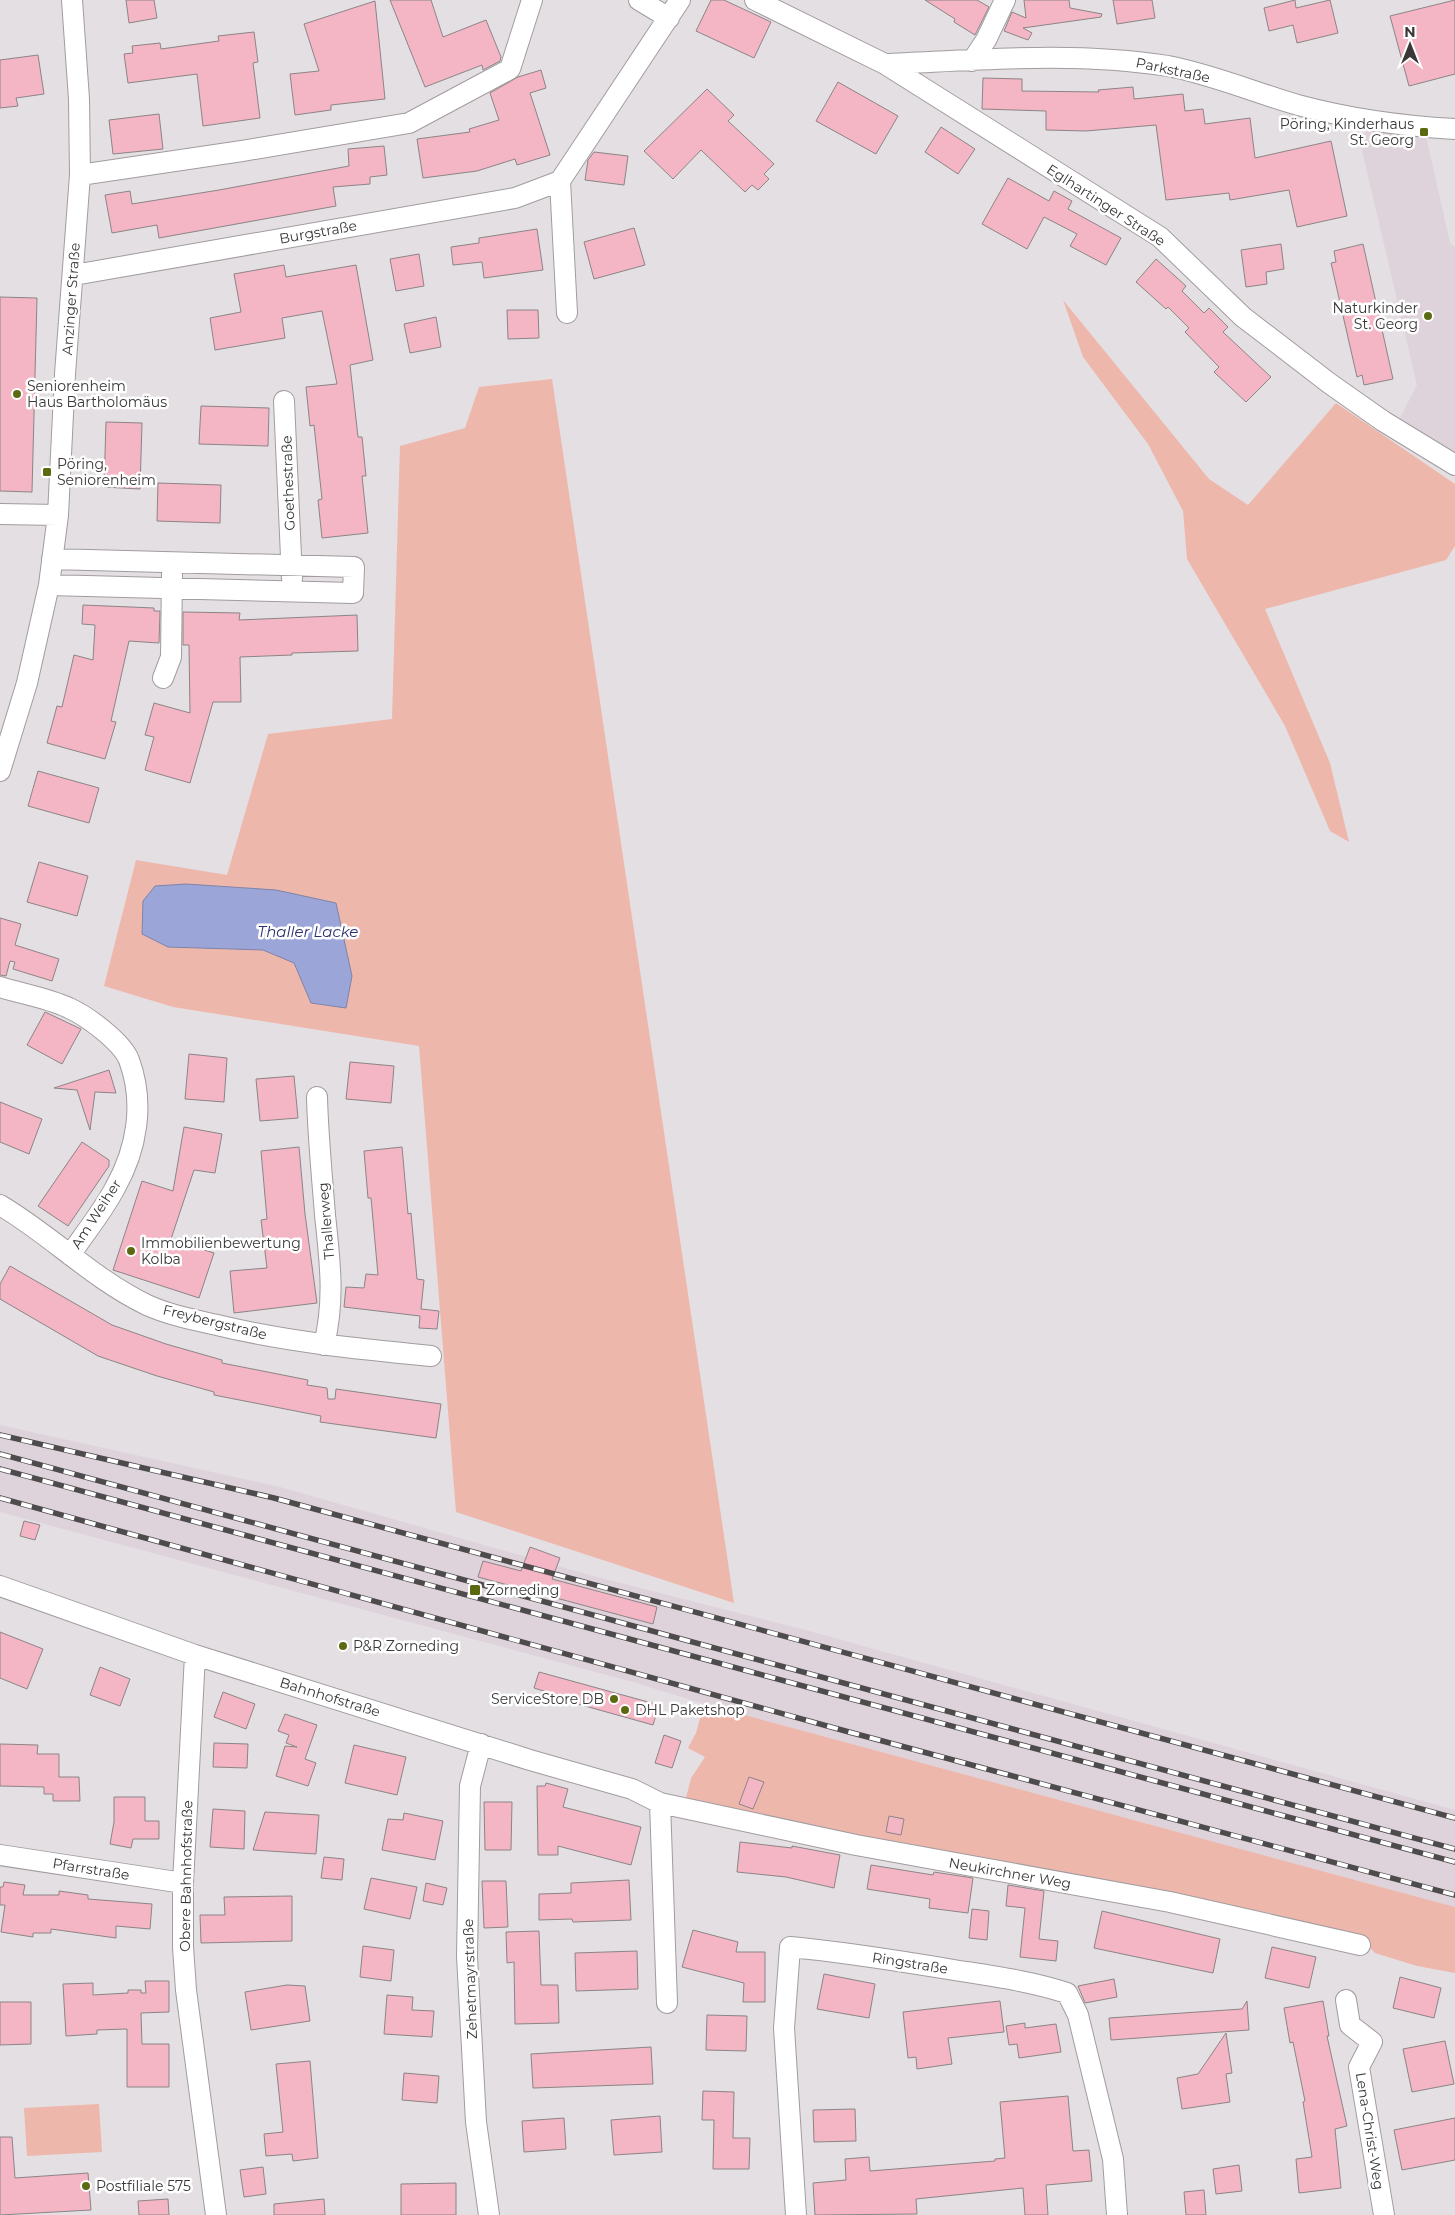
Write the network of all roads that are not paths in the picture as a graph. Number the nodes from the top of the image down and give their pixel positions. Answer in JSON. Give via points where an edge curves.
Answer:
{"nodes":[{"id":1,"x":72,"y":0,"type":"edge"},
{"id":2,"x":532,"y":0,"type":"edge"},
{"id":3,"x":639,"y":0,"type":"edge"},
{"id":4,"x":680,"y":0,"type":"edge"},
{"id":5,"x":755,"y":0,"type":"edge"},
{"id":6,"x":1004,"y":0,"type":"edge"},
{"id":7,"x":669,"y":18,"type":"junction"},
{"id":8,"x":972,"y":61,"type":"junction"},
{"id":9,"x":885,"y":64,"type":"junction"},
{"id":10,"x":1455,"y":129,"type":"edge"},
{"id":11,"x":80,"y":176,"type":"junction"},
{"id":12,"x":560,"y":181,"type":"junction"},
{"id":13,"x":74,"y":274,"type":"junction"},
{"id":14,"x":567,"y":313,"type":"dead end"},
{"id":15,"x":284,"y":401,"type":"dead end"},
{"id":16,"x":1455,"y":465,"type":"edge"},
{"id":17,"x":0,"y":514,"type":"edge"},
{"id":18,"x":58,"y":515,"type":"junction"},
{"id":19,"x":52,"y":559,"type":"junction"},
{"id":20,"x":172,"y":562,"type":"junction"},
{"id":21,"x":291,"y":565,"type":"junction"},
{"id":22,"x":49,"y":585,"type":"junction"},
{"id":23,"x":172,"y":588,"type":"junction"},
{"id":24,"x":294,"y":591,"type":"junction"},
{"id":25,"x":163,"y":678,"type":"dead end"},
{"id":26,"x":0,"y":770,"type":"edge"},
{"id":27,"x":0,"y":987,"type":"edge"},
{"id":28,"x":317,"y":1097,"type":"dead end"},
{"id":29,"x":0,"y":1205,"type":"edge"},
{"id":30,"x":70,"y":1255,"type":"junction"},
{"id":31,"x":324,"y":1345,"type":"junction"},
{"id":32,"x":431,"y":1356,"type":"dead end"},
{"id":33,"x":0,"y":1586,"type":"edge"},
{"id":34,"x":195,"y":1655,"type":"junction"},
{"id":35,"x":481,"y":1744,"type":"junction"},
{"id":36,"x":660,"y":1803,"type":"junction"},
{"id":37,"x":0,"y":1855,"type":"edge"},
{"id":38,"x":183,"y":1882,"type":"junction"},
{"id":39,"x":1360,"y":1945,"type":"dead end"},
{"id":40,"x":1346,"y":2000,"type":"dead end"},
{"id":41,"x":668,"y":2003,"type":"dead end"},
{"id":42,"x":216,"y":2215,"type":"edge"},
{"id":43,"x":489,"y":2215,"type":"edge"},
{"id":44,"x":796,"y":2215,"type":"edge"},
{"id":45,"x":1117,"y":2215,"type":"edge"},
{"id":46,"x":1384,"y":2215,"type":"edge"}],
"edges":[{"from":1,"to":11,"type":"street","name":"Anzinger Straße"},
{"from":2,"to":11,"type":"street","via":[[510,69],[409,123]]},
{"from":3,"to":7,"type":"street"},
{"from":4,"to":7,"type":"street"},
{"from":5,"to":9,"type":"street","name":"Eglhartinger Straße"},
{"from":6,"to":8,"type":"street","via":[[986,40]]},
{"from":7,"to":12,"type":"street"},
{"from":8,"to":9,"type":"street","name":"Parkstraße"},
{"from":8,"to":10,"type":"street","name":"Parkstraße","via":[[1094,57],[1135,62],[1170,67],[1331,113]]},
{"from":9,"to":16,"type":"street","name":"Eglhartinger Straße","via":[[1160,237],[1250,322],[1383,421]]},
{"from":11,"to":13,"type":"street","name":"Anzinger Straße"},
{"from":12,"to":13,"type":"street","name":"Burgstraße","via":[[515,198]]},
{"from":12,"to":14,"type":"street"},
{"from":13,"to":18,"type":"street","name":"Anzinger Straße"},
{"from":15,"to":21,"type":"street","name":"Goethestraße"},
{"from":17,"to":18,"type":"street"},
{"from":18,"to":19,"type":"street","name":"Anzinger Straße"},
{"from":19,"to":20,"type":"street"},
{"from":19,"to":22,"type":"street","name":"Anzinger Straße"},
{"from":20,"to":21,"type":"street"},
{"from":20,"to":23,"type":"street"},
{"from":21,"to":24,"type":"street","name":"Goethestraße"},
{"from":21,"to":24,"type":"street","via":[[354,567],[353,593]]},
{"from":22,"to":23,"type":"street"},
{"from":22,"to":26,"type":"street","name":"Anzinger Straße","via":[[27,683]]},
{"from":23,"to":24,"type":"street"},
{"from":23,"to":25,"type":"street","via":[[171,656]]},
{"from":27,"to":30,"type":"street","name":"Am Weiher","via":[[69,1008],[103,1028],[128,1058],[137,1095],[137,1130],[115,1189]]},
{"from":28,"to":31,"type":"street","name":"Thallerweg","via":[[318,1141],[332,1282],[332,1307]]},
{"from":29,"to":30,"type":"street","name":"Freybergstraße","via":[[24,1219]]},
{"from":30,"to":31,"type":"street","name":"Freybergstraße","via":[[112,1286],[148,1306],[241,1331]]},
{"from":31,"to":32,"type":"street","name":"Freybergstraße"},
{"from":33,"to":34,"type":"street","name":"Bahnhofstraße"},
{"from":34,"to":35,"type":"street","name":"Bahnhofstraße"},
{"from":34,"to":38,"type":"street","name":"Obere Bahnhofstraße"},
{"from":35,"to":36,"type":"street","name":"Bahnhofstraße","via":[[632,1789]]},
{"from":35,"to":43,"type":"street","name":"Zehetmayrstraße","via":[[470,1786],[467,1956],[476,2122]]},
{"from":36,"to":39,"type":"street","name":"Neukirchner Weg","via":[[856,1844],[1170,1902]]},
{"from":36,"to":41,"type":"street"},
{"from":37,"to":38,"type":"street","name":"Pfarrstraße"},
{"from":38,"to":42,"type":"street","name":"Obere Bahnhofstraße","via":[[182,1937],[186,1990]]},
{"from":40,"to":46,"type":"street","name":"Lena-Christ-Weg","via":[[1350,2025],[1372,2042],[1359,2067]]},
{"from":44,"to":45,"type":"street","name":"Ringstraße","via":[[784,2028],[790,1948],[911,1962],[1038,1984],[1067,1993],[1078,2015],[1113,2159]]}]}
